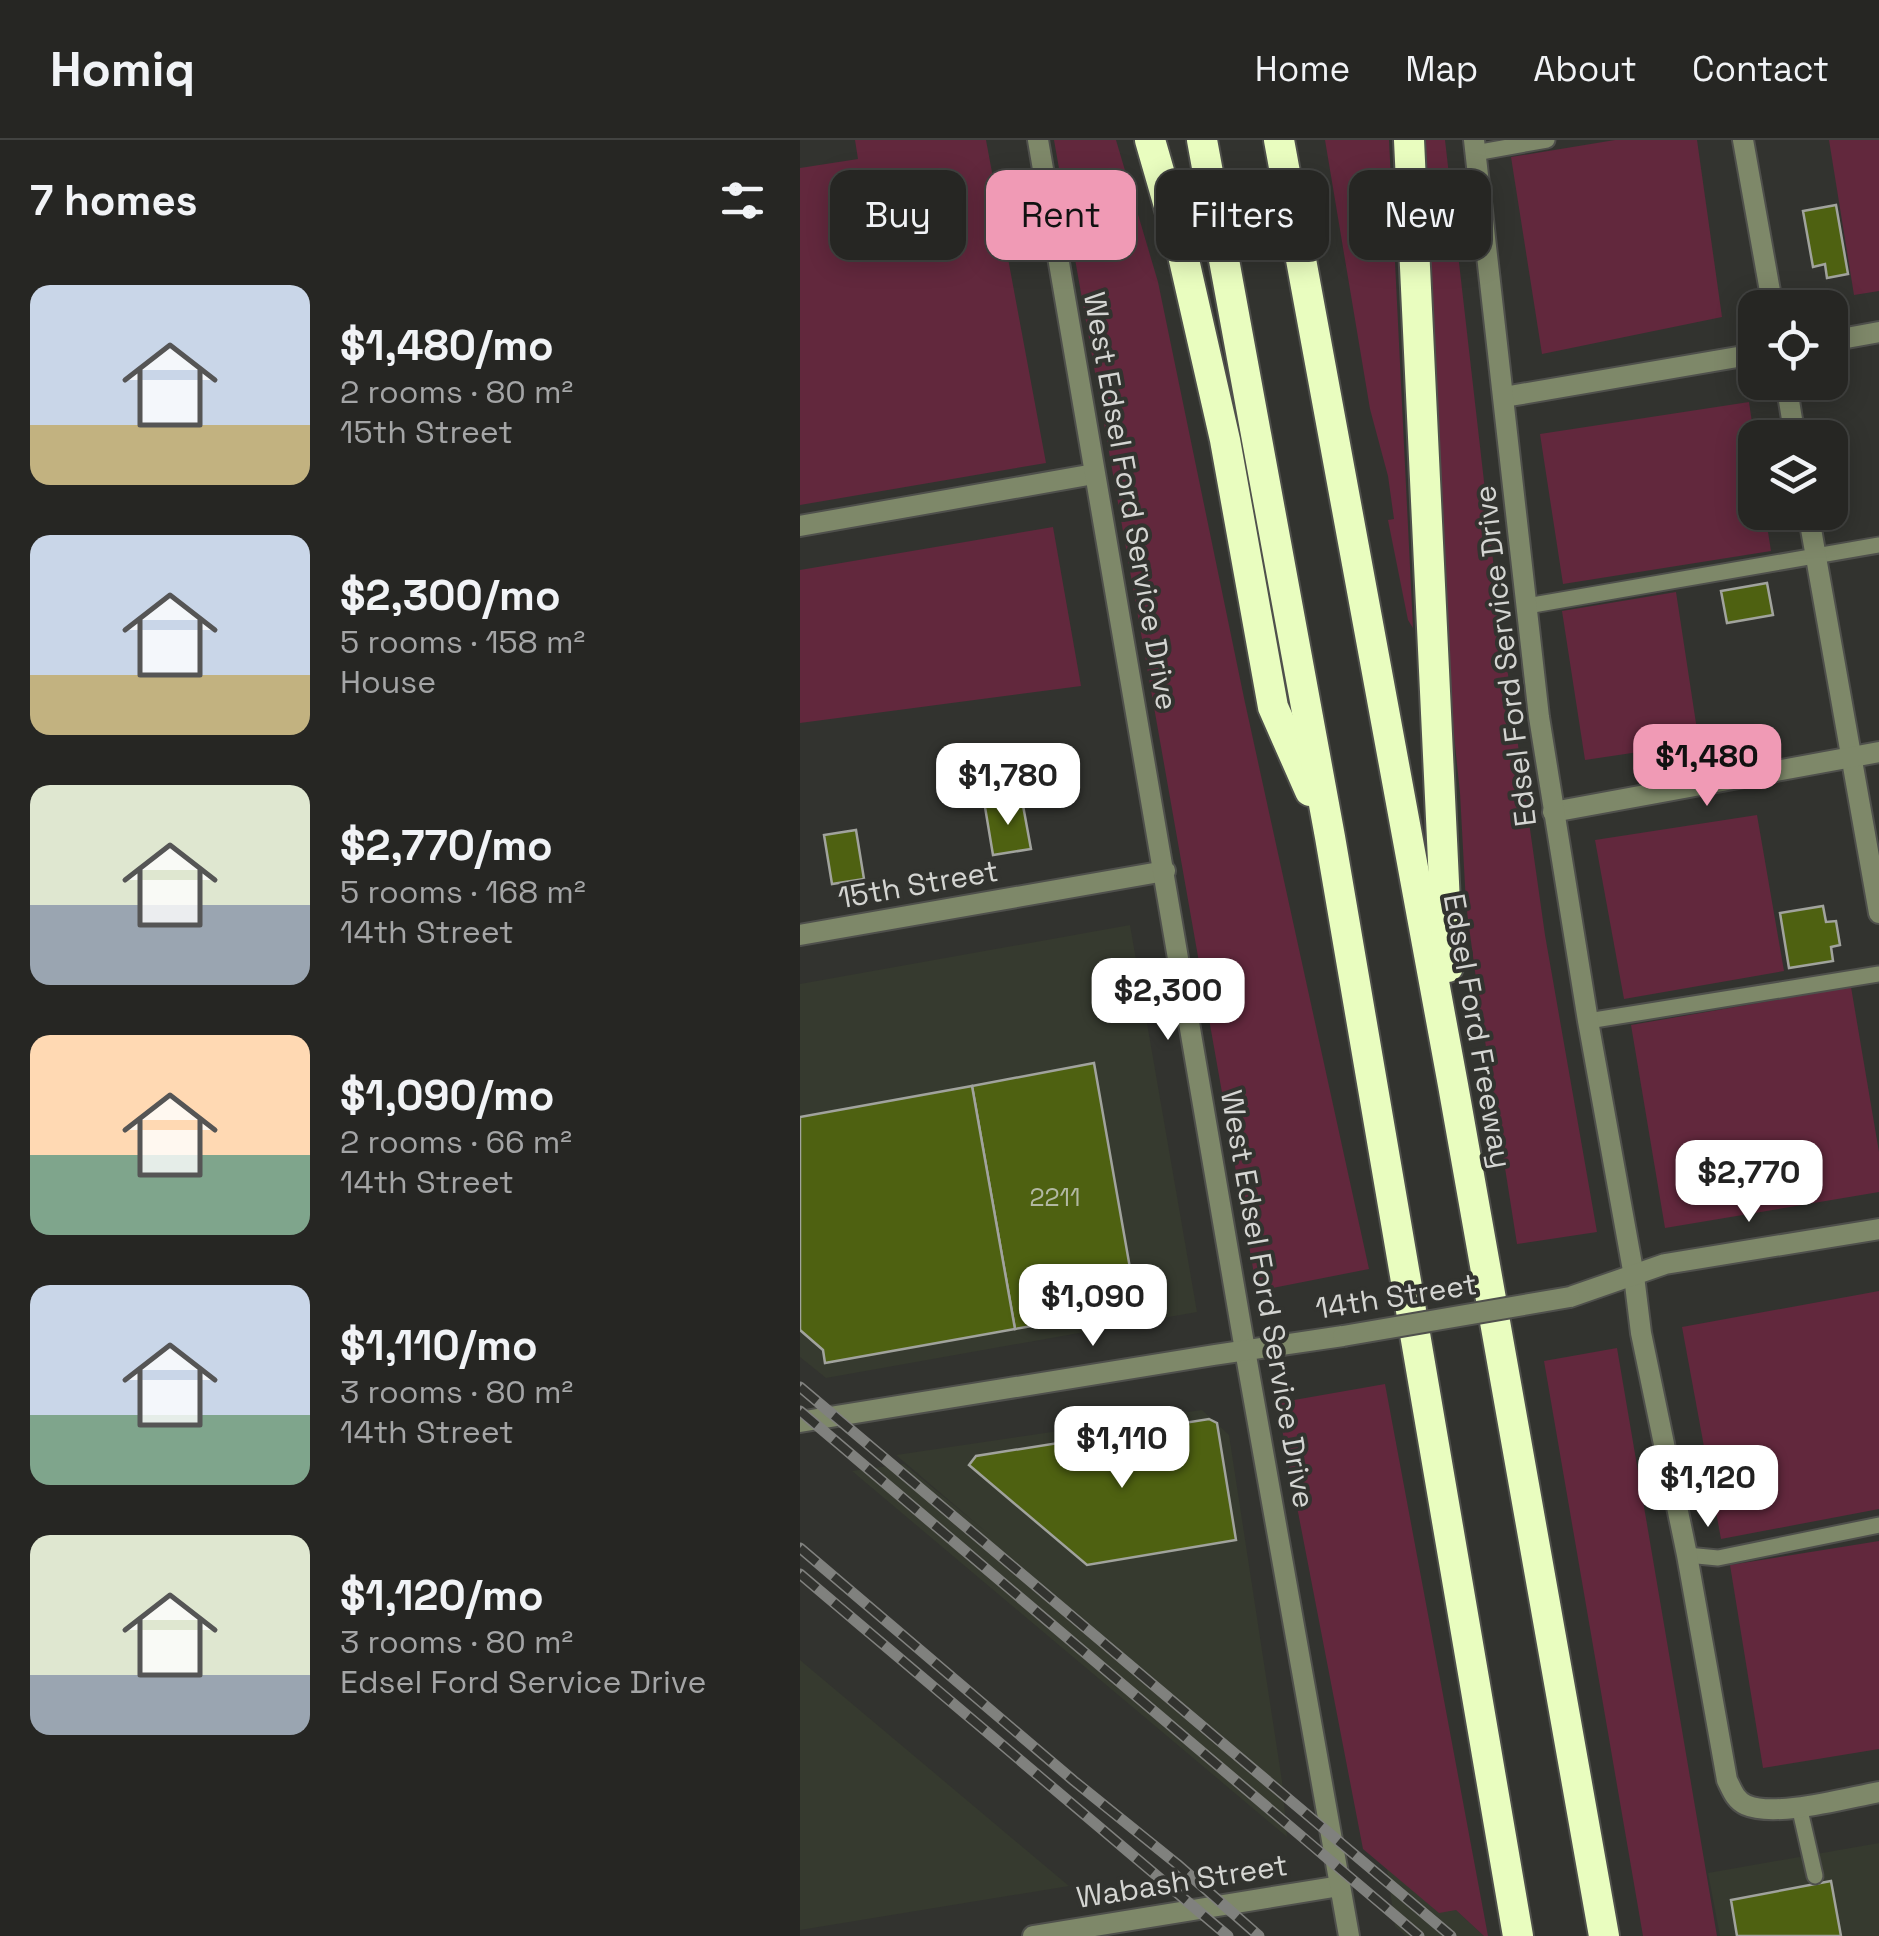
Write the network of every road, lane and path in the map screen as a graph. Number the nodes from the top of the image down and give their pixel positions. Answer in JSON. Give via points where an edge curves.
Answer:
{"nodes":[{"id":1,"x":1038,"y":140,"type":"edge"},
{"id":2,"x":1150,"y":140,"type":"edge"},
{"id":3,"x":1202,"y":140,"type":"edge"},
{"id":4,"x":1279,"y":140,"type":"edge"},
{"id":5,"x":1409,"y":140,"type":"edge"},
{"id":6,"x":1547,"y":140,"type":"edge"},
{"id":7,"x":1743,"y":140,"type":"edge"},
{"id":8,"x":1475,"y":146,"type":"edge"},
{"id":9,"x":1770,"y":290,"type":"edge"},
{"id":10,"x":1879,"y":332,"type":"edge"},
{"id":11,"x":1848,"y":338,"type":"edge"},
{"id":12,"x":1738,"y":357,"type":"edge"},
{"id":13,"x":1504,"y":398,"type":"junction"},
{"id":14,"x":1094,"y":474,"type":"junction"},
{"id":15,"x":800,"y":526,"type":"edge"},
{"id":16,"x":1811,"y":530,"type":"edge"},
{"id":17,"x":1879,"y":545,"type":"edge"},
{"id":18,"x":1816,"y":556,"type":"junction"},
{"id":19,"x":1527,"y":606,"type":"junction"},
{"id":20,"x":1879,"y":752,"type":"edge"},
{"id":21,"x":1852,"y":756,"type":"junction"},
{"id":22,"x":1553,"y":812,"type":"junction"},
{"id":23,"x":1330,"y":837,"type":"junction"},
{"id":24,"x":1165,"y":872,"type":"junction"},
{"id":25,"x":1879,"y":913,"type":"edge"},
{"id":26,"x":800,"y":935,"type":"edge"},
{"id":27,"x":1879,"y":974,"type":"edge"},
{"id":28,"x":1588,"y":1021,"type":"junction"},
{"id":29,"x":1453,"y":1085,"type":"junction"},
{"id":30,"x":1879,"y":1229,"type":"edge"},
{"id":31,"x":1634,"y":1276,"type":"junction"},
{"id":32,"x":1246,"y":1350,"type":"junction"},
{"id":33,"x":800,"y":1422,"type":"edge"},
{"id":34,"x":1879,"y":1525,"type":"edge"},
{"id":35,"x":1687,"y":1555,"type":"junction"},
{"id":36,"x":1879,"y":1792,"type":"edge"},
{"id":37,"x":1799,"y":1806,"type":"junction"},
{"id":38,"x":1814,"y":1876,"type":"dead end"},
{"id":39,"x":1340,"y":1886,"type":"junction"},
{"id":40,"x":1034,"y":1936,"type":"edge"},
{"id":41,"x":1350,"y":1936,"type":"edge"},
{"id":42,"x":1518,"y":1936,"type":"edge"},
{"id":43,"x":1604,"y":1936,"type":"edge"}],
"edges":[{"from":1,"to":14,"type":"street","name":"West Edsel Ford Service Drive"},
{"from":2,"to":23,"type":"highway","via":[[1224,440],[1273,707]]},
{"from":3,"to":23,"type":"highway"},
{"from":4,"to":29,"type":"highway","name":"Edsel Ford Freeway"},
{"from":5,"to":29,"type":"highway"},
{"from":6,"to":8,"type":"lane"},
{"from":7,"to":9,"type":"street"},
{"from":8,"to":13,"type":"street","name":"Edsel Ford Service Drive"},
{"from":10,"to":11,"type":"street"},
{"from":12,"to":13,"type":"street"},
{"from":13,"to":19,"type":"street","name":"Edsel Ford Service Drive"},
{"from":14,"to":15,"type":"street"},
{"from":14,"to":24,"type":"street","name":"West Edsel Ford Service Drive"},
{"from":16,"to":18,"type":"street"},
{"from":17,"to":18,"type":"lane"},
{"from":18,"to":19,"type":"lane"},
{"from":18,"to":21,"type":"street"},
{"from":19,"to":22,"type":"street","name":"Edsel Ford Service Drive"},
{"from":20,"to":21,"type":"street"},
{"from":21,"to":22,"type":"street"},
{"from":21,"to":25,"type":"street"},
{"from":22,"to":28,"type":"street","name":"Edsel Ford Service Drive"},
{"from":23,"to":42,"type":"highway"},
{"from":24,"to":26,"type":"street","name":"15th Street"},
{"from":24,"to":32,"type":"street","name":"West Edsel Ford Service Drive"},
{"from":27,"to":28,"type":"lane"},
{"from":28,"to":31,"type":"street","name":"Edsel Ford Service Drive"},
{"from":29,"to":43,"type":"highway","name":"Edsel Ford Freeway"},
{"from":30,"to":31,"type":"street","name":"14th Street","via":[[1666,1264]]},
{"from":31,"to":32,"type":"street","name":"14th Street","bridge":true,"via":[[1570,1297]]},
{"from":31,"to":35,"type":"street","name":"Edsel Ford Service Drive"},
{"from":32,"to":33,"type":"street","name":"14th Street"},
{"from":32,"to":39,"type":"street","name":"West Edsel Ford Service Drive"},
{"from":34,"to":35,"type":"lane","via":[[1718,1558]]},
{"from":35,"to":37,"type":"street","name":"Edsel Ford Service Drive","via":[[1734,1796],[1774,1811]]},
{"from":36,"to":37,"type":"street"},
{"from":37,"to":38,"type":"lane"},
{"from":39,"to":40,"type":"street","name":"Wabash Street"},
{"from":39,"to":41,"type":"street","name":"West Edsel Ford Service Drive"}]}
